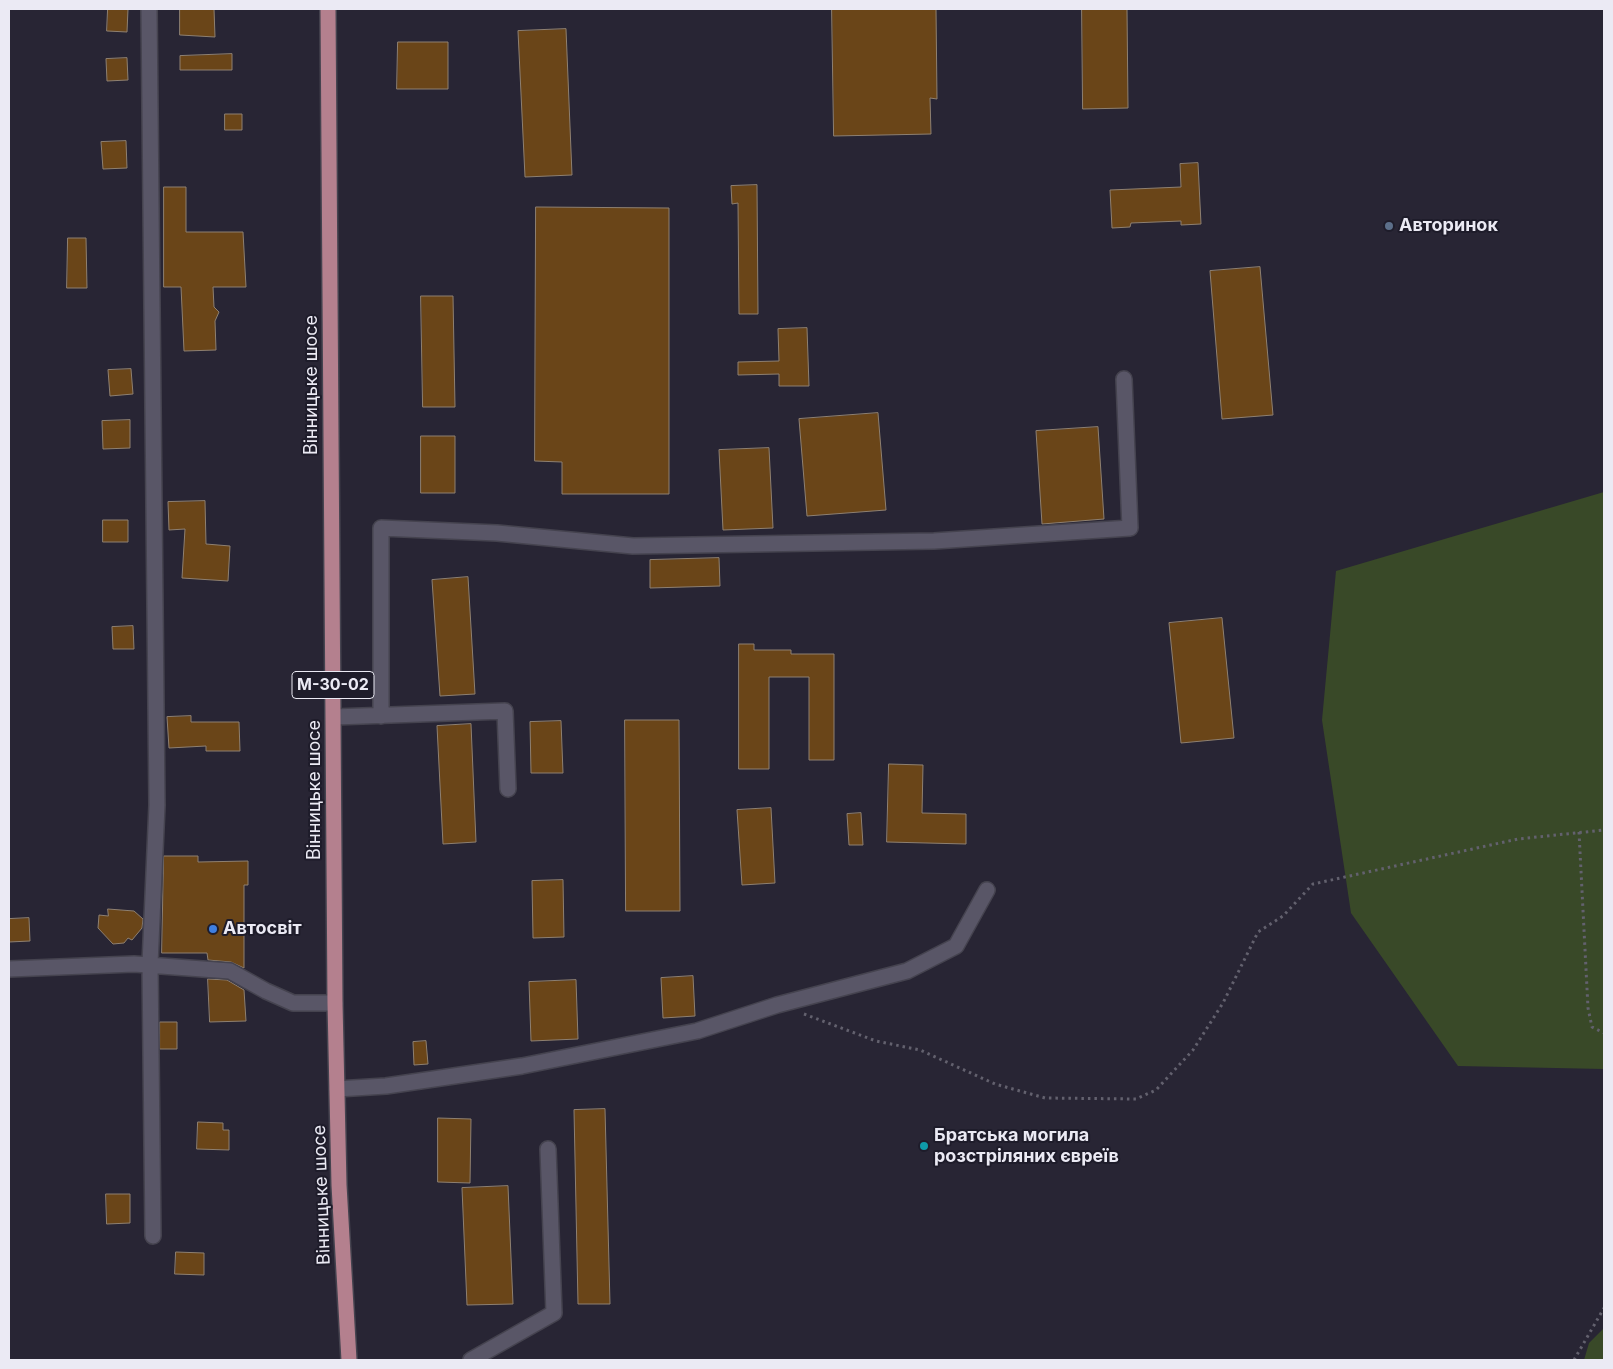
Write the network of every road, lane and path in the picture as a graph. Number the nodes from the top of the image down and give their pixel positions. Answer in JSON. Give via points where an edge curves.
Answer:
{"nodes":[{"id":1,"x":149,"y":9,"type":"edge"},
{"id":2,"x":328,"y":9,"type":"edge"},
{"id":3,"x":1124,"y":379,"type":"dead end"},
{"id":4,"x":381,"y":716,"type":"junction"},
{"id":5,"x":334,"y":717,"type":"junction"},
{"id":6,"x":508,"y":789,"type":"dead end"},
{"id":7,"x":1604,"y":830,"type":"edge"},
{"id":8,"x":1579,"y":832,"type":"junction"},
{"id":9,"x":987,"y":890,"type":"dead end"},
{"id":10,"x":150,"y":964,"type":"junction"},
{"id":11,"x":9,"y":970,"type":"edge"},
{"id":12,"x":335,"y":1003,"type":"junction"},
{"id":13,"x":777,"y":1005,"type":"junction"},
{"id":14,"x":1604,"y":1033,"type":"edge"},
{"id":15,"x":337,"y":1089,"type":"junction"},
{"id":16,"x":548,"y":1149,"type":"dead end"},
{"id":17,"x":152,"y":1236,"type":"dead end"},
{"id":18,"x":1604,"y":1308,"type":"edge"},
{"id":19,"x":349,"y":1360,"type":"edge"},
{"id":20,"x":471,"y":1360,"type":"edge"},
{"id":21,"x":1574,"y":1360,"type":"edge"}],
"edges":[{"from":1,"to":10,"type":"street","via":[[157,795]]},
{"from":2,"to":5,"type":"main road","name":"Вінницьке шосе","number":"М-30-02"},
{"from":3,"to":4,"type":"street","via":[[1130,528],[934,541],[633,546],[497,533],[381,528]]},
{"from":4,"to":5,"type":"street"},
{"from":4,"to":6,"type":"street","via":[[505,711]]},
{"from":5,"to":12,"type":"main road","name":"Вінницьке шосе","number":"М-30-02"},
{"from":7,"to":8,"type":"path"},
{"from":8,"to":13,"type":"path","via":[[1518,839],[1313,884],[1284,916],[1258,932],[1223,1003],[1193,1050],[1156,1090],[1136,1099],[1045,1098],[996,1084],[920,1050],[876,1041]]},
{"from":8,"to":14,"type":"path","via":[[1588,1008],[1592,1027]]},
{"from":9,"to":13,"type":"street","via":[[956,946],[907,971]]},
{"from":10,"to":11,"type":"street"},
{"from":10,"to":12,"type":"street","via":[[230,971],[293,1003]]},
{"from":10,"to":17,"type":"street"},
{"from":12,"to":15,"type":"main road","name":"Вінницьке шосе","number":"М-30-02"},
{"from":13,"to":15,"type":"street","via":[[697,1031],[522,1066],[386,1086]]},
{"from":15,"to":19,"type":"main road","name":"Вінницьке шосе","number":"М-30-02"},
{"from":16,"to":20,"type":"street","via":[[554,1313]]},
{"from":18,"to":21,"type":"path"}]}
